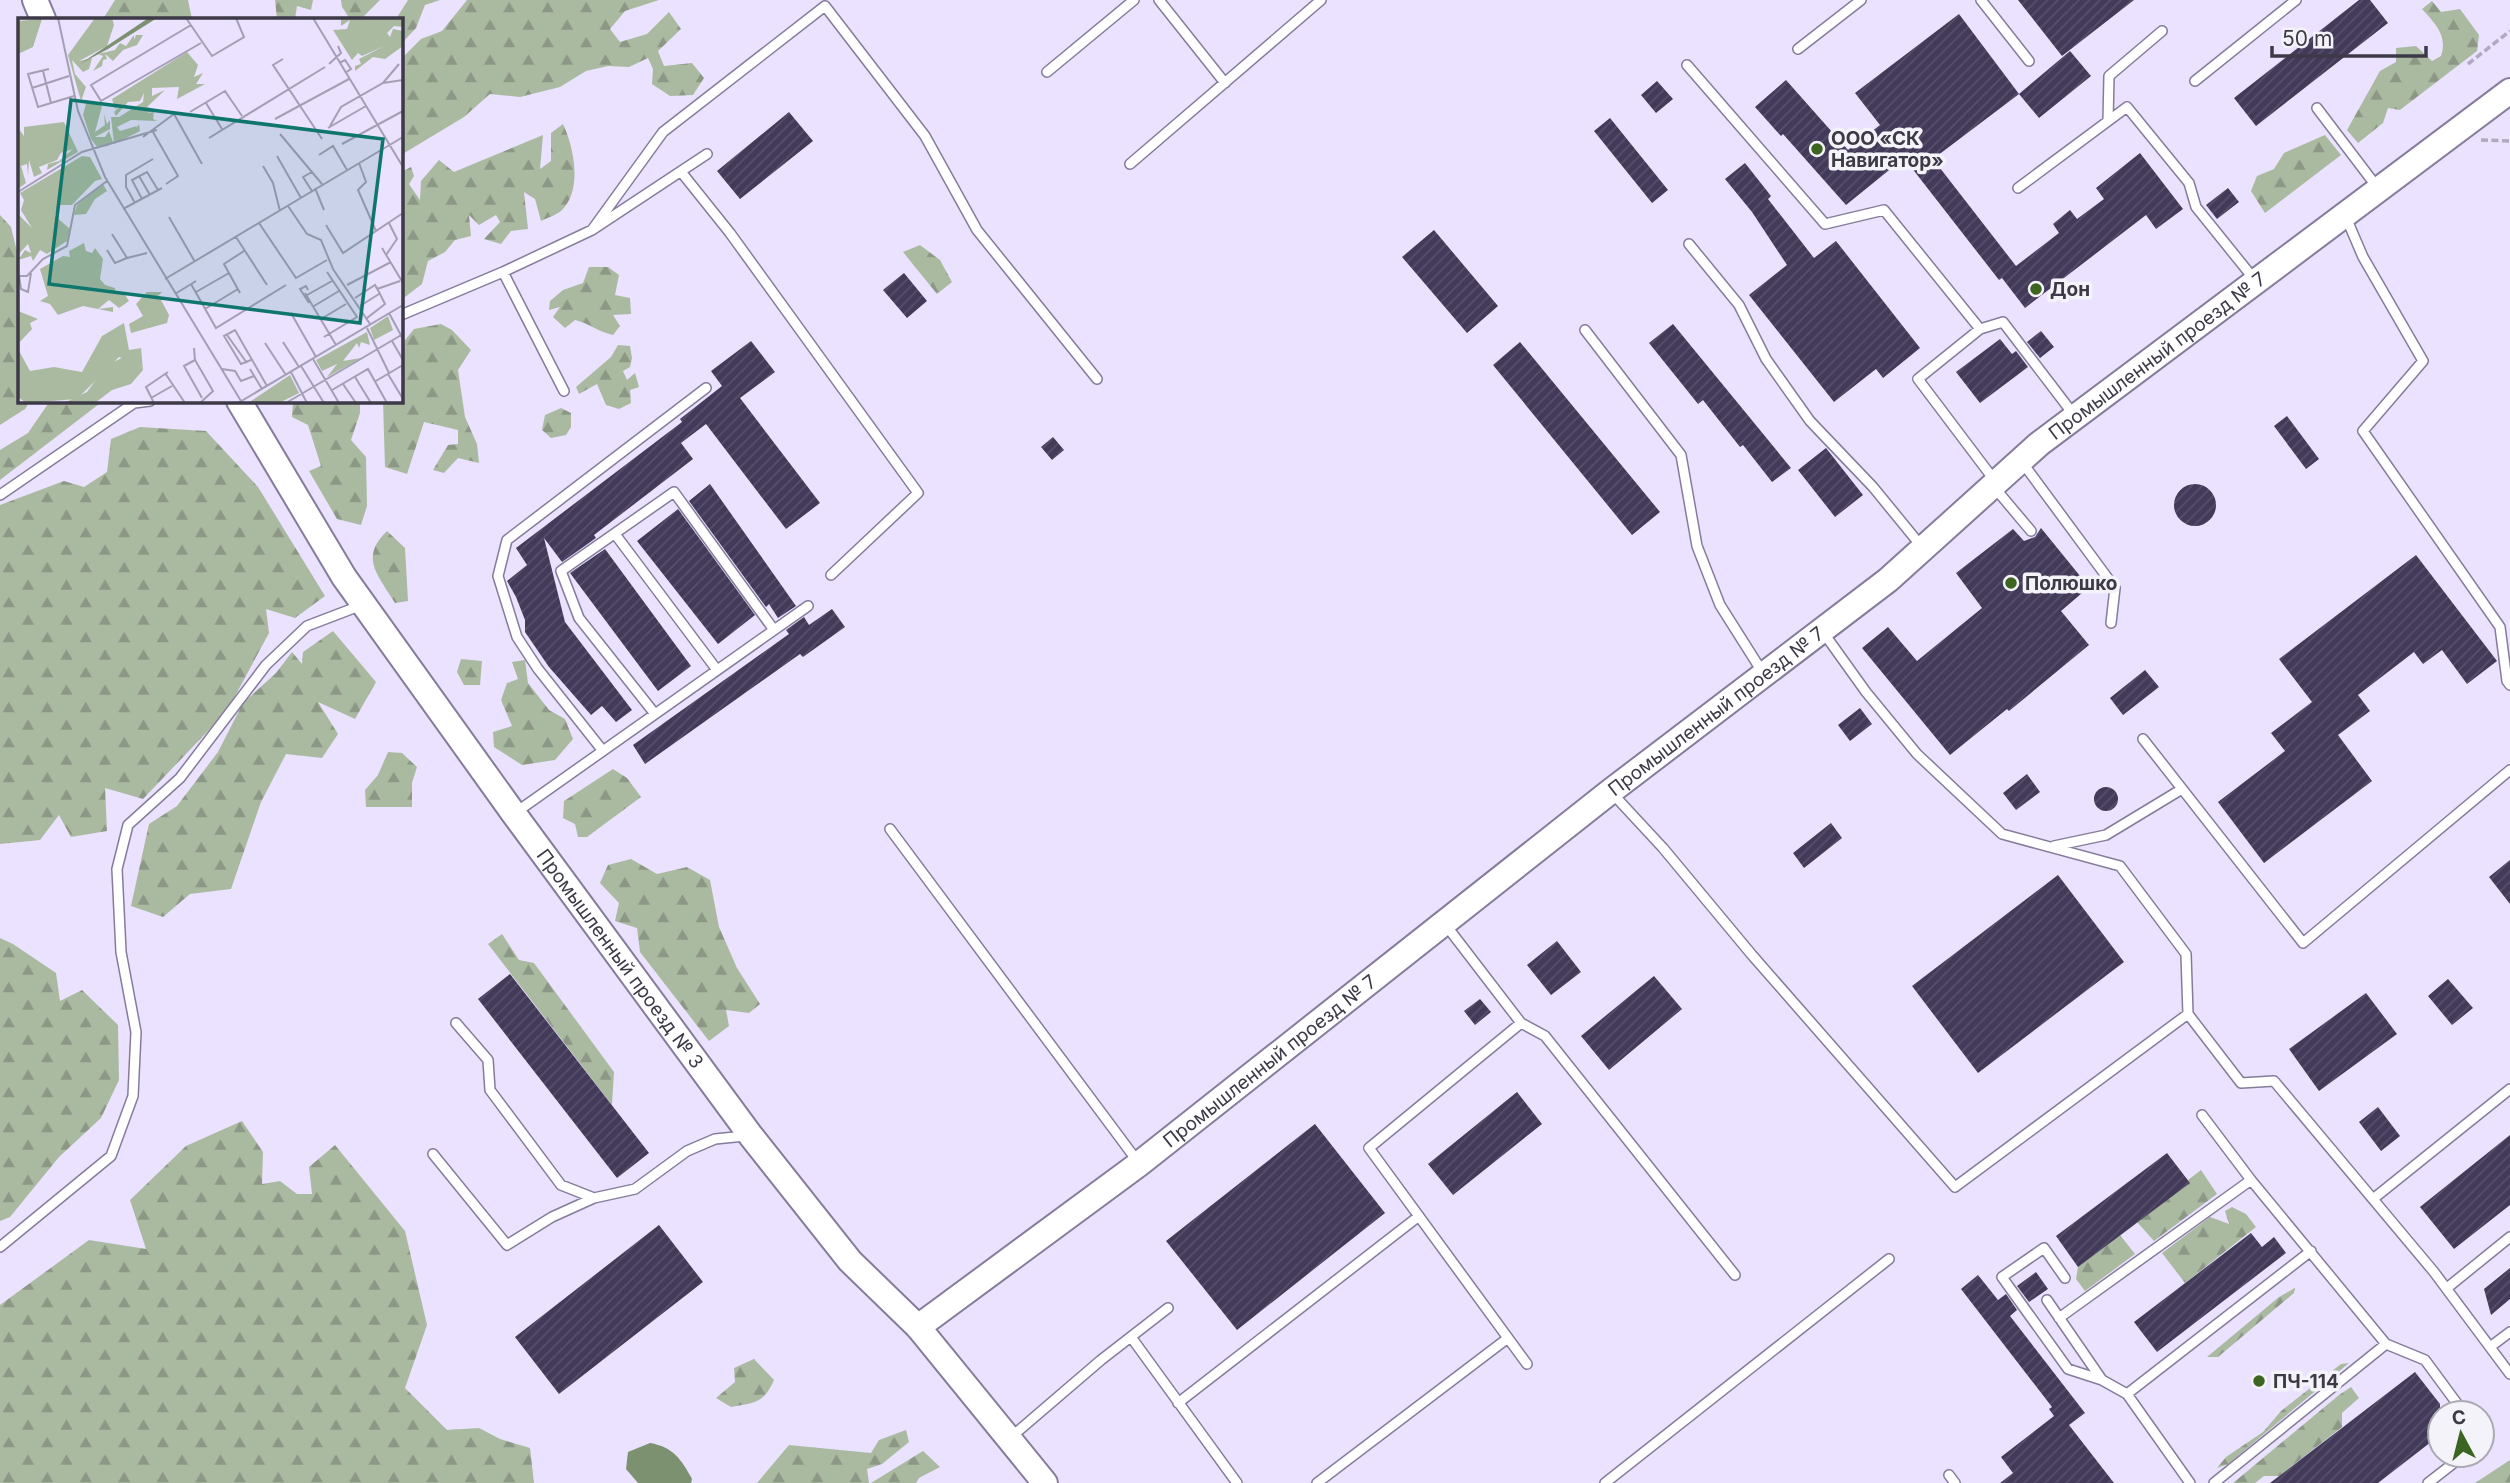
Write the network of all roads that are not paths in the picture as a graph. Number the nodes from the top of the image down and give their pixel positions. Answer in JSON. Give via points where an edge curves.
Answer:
{"nodes":[{"id":1,"x":36,"y":0,"type":"edge"},
{"id":2,"x":1134,"y":0,"type":"edge"},
{"id":3,"x":1159,"y":0,"type":"edge"},
{"id":4,"x":1321,"y":0,"type":"edge"},
{"id":5,"x":1861,"y":0,"type":"edge"},
{"id":6,"x":1981,"y":0,"type":"edge"},
{"id":7,"x":2296,"y":0,"type":"edge"},
{"id":8,"x":43,"y":18,"type":"edge"},
{"id":9,"x":2162,"y":31,"type":"dead end"},
{"id":10,"x":1798,"y":49,"type":"dead end"},
{"id":11,"x":2029,"y":61,"type":"dead end"},
{"id":12,"x":1687,"y":65,"type":"dead end"},
{"id":13,"x":1047,"y":72,"type":"dead end"},
{"id":14,"x":2195,"y":81,"type":"dead end"},
{"id":15,"x":1225,"y":83,"type":"junction"},
{"id":16,"x":2510,"y":91,"type":"edge"},
{"id":17,"x":2317,"y":108,"type":"dead end"},
{"id":18,"x":2108,"y":121,"type":"junction"},
{"id":19,"x":707,"y":154,"type":"dead end"},
{"id":20,"x":1130,"y":164,"type":"dead end"},
{"id":21,"x":682,"y":173,"type":"junction"},
{"id":22,"x":2018,"y":188,"type":"dead end"},
{"id":23,"x":2378,"y":189,"type":"junction"},
{"id":24,"x":2345,"y":213,"type":"junction"},
{"id":25,"x":592,"y":230,"type":"junction"},
{"id":26,"x":1689,"y":244,"type":"dead end"},
{"id":27,"x":503,"y":272,"type":"junction"},
{"id":28,"x":2255,"y":280,"type":"junction"},
{"id":29,"x":402,"y":315,"type":"edge"},
{"id":30,"x":1980,"y":329,"type":"junction"},
{"id":31,"x":1585,"y":330,"type":"dead end"},
{"id":32,"x":1097,"y":379,"type":"dead end"},
{"id":33,"x":706,"y":388,"type":"dead end"},
{"id":34,"x":564,"y":391,"type":"dead end"},
{"id":35,"x":142,"y":402,"type":"edge"},
{"id":36,"x":240,"y":402,"type":"edge"},
{"id":37,"x":2075,"y":416,"type":"junction"},
{"id":38,"x":2021,"y":461,"type":"junction"},
{"id":39,"x":1994,"y":484,"type":"junction"},
{"id":40,"x":0,"y":495,"type":"edge"},
{"id":41,"x":2031,"y":531,"type":"dead end"},
{"id":42,"x":615,"y":534,"type":"junction"},
{"id":43,"x":1923,"y":549,"type":"junction"},
{"id":44,"x":831,"y":575,"type":"dead end"},
{"id":45,"x":363,"y":605,"type":"junction"},
{"id":46,"x":808,"y":606,"type":"dead end"},
{"id":47,"x":2111,"y":623,"type":"dead end"},
{"id":48,"x":774,"y":629,"type":"junction"},
{"id":49,"x":1822,"y":630,"type":"junction"},
{"id":50,"x":717,"y":670,"type":"junction"},
{"id":51,"x":1764,"y":674,"type":"junction"},
{"id":52,"x":2510,"y":685,"type":"edge"},
{"id":53,"x":655,"y":714,"type":"junction"},
{"id":54,"x":2143,"y":739,"type":"dead end"},
{"id":55,"x":603,"y":751,"type":"junction"},
{"id":56,"x":2510,"y":769,"type":"edge"},
{"id":57,"x":2182,"y":789,"type":"junction"},
{"id":58,"x":1611,"y":791,"type":"junction"},
{"id":59,"x":514,"y":814,"type":"junction"},
{"id":60,"x":890,"y":829,"type":"dead end"},
{"id":61,"x":2053,"y":846,"type":"junction"},
{"id":62,"x":1444,"y":923,"type":"junction"},
{"id":63,"x":2188,"y":1014,"type":"junction"},
{"id":64,"x":456,"y":1023,"type":"dead end"},
{"id":65,"x":1521,"y":1023,"type":"junction"},
{"id":66,"x":2510,"y":1089,"type":"edge"},
{"id":67,"x":2202,"y":1115,"type":"dead end"},
{"id":68,"x":751,"y":1136,"type":"junction"},
{"id":69,"x":433,"y":1154,"type":"dead end"},
{"id":70,"x":1139,"y":1164,"type":"junction"},
{"id":71,"x":2251,"y":1180,"type":"junction"},
{"id":72,"x":594,"y":1198,"type":"junction"},
{"id":73,"x":2373,"y":1199,"type":"junction"},
{"id":74,"x":1419,"y":1216,"type":"junction"},
{"id":75,"x":2510,"y":1237,"type":"edge"},
{"id":76,"x":0,"y":1247,"type":"edge"},
{"id":77,"x":2311,"y":1251,"type":"junction"},
{"id":78,"x":1889,"y":1259,"type":"dead end"},
{"id":79,"x":1735,"y":1275,"type":"dead end"},
{"id":80,"x":2065,"y":1278,"type":"dead end"},
{"id":81,"x":2447,"y":1288,"type":"junction"},
{"id":82,"x":2047,"y":1300,"type":"dead end"},
{"id":83,"x":1168,"y":1308,"type":"dead end"},
{"id":84,"x":2059,"y":1318,"type":"junction"},
{"id":85,"x":918,"y":1327,"type":"junction"},
{"id":86,"x":2510,"y":1332,"type":"edge"},
{"id":87,"x":1130,"y":1337,"type":"junction"},
{"id":88,"x":1508,"y":1338,"type":"junction"},
{"id":89,"x":2386,"y":1344,"type":"junction"},
{"id":90,"x":2490,"y":1347,"type":"junction"},
{"id":91,"x":1527,"y":1364,"type":"dead end"},
{"id":92,"x":2510,"y":1374,"type":"edge"},
{"id":93,"x":2102,"y":1380,"type":"junction"},
{"id":94,"x":2127,"y":1394,"type":"junction"},
{"id":95,"x":2454,"y":1399,"type":"edge"},
{"id":96,"x":1178,"y":1403,"type":"junction"},
{"id":97,"x":1009,"y":1439,"type":"junction"},
{"id":98,"x":2446,"y":1469,"type":"edge"},
{"id":99,"x":1045,"y":1483,"type":"edge"},
{"id":100,"x":1237,"y":1483,"type":"edge"},
{"id":101,"x":1317,"y":1483,"type":"edge"},
{"id":102,"x":1605,"y":1483,"type":"edge"},
{"id":103,"x":2190,"y":1483,"type":"edge"},
{"id":104,"x":2214,"y":1483,"type":"edge"},
{"id":105,"x":2428,"y":1483,"type":"edge"}],
"edges":[{"from":1,"to":8,"type":"street"},
{"from":2,"to":13,"type":"lane"},
{"from":3,"to":15,"type":"lane"},
{"from":4,"to":15,"type":"lane"},
{"from":5,"to":10,"type":"lane"},
{"from":6,"to":11,"type":"lane"},
{"from":7,"to":14,"type":"lane"},
{"from":9,"to":18,"type":"lane","via":[[2109,76]]},
{"from":12,"to":30,"type":"lane","via":[[1825,224],[1884,210]]},
{"from":15,"to":20,"type":"lane"},
{"from":16,"to":23,"type":"street","name":"Промышленный проезд № 7"},
{"from":17,"to":23,"type":"lane"},
{"from":18,"to":22,"type":"lane"},
{"from":18,"to":28,"type":"lane","via":[[2126,107],[2189,183],[2196,207]]},
{"from":19,"to":21,"type":"lane"},
{"from":21,"to":25,"type":"lane"},
{"from":21,"to":44,"type":"lane","via":[[738,243],[918,493]]},
{"from":23,"to":24,"type":"street","name":"Промышленный проезд № 7"},
{"from":24,"to":28,"type":"street","name":"Промышленный проезд № 7"},
{"from":24,"to":52,"type":"lane","via":[[2363,257],[2423,361],[2362,431],[2500,627]]},
{"from":25,"to":27,"type":"lane"},
{"from":25,"to":32,"type":"lane","via":[[663,132],[825,6],[925,136],[977,230]]},
{"from":26,"to":43,"type":"lane","via":[[1739,305],[1766,359],[1810,421],[1873,487]]},
{"from":27,"to":29,"type":"lane"},
{"from":27,"to":34,"type":"lane"},
{"from":28,"to":37,"type":"street","name":"Промышленный проезд № 7"},
{"from":30,"to":37,"type":"lane","via":[[2003,322]]},
{"from":30,"to":39,"type":"lane","via":[[1918,379]]},
{"from":31,"to":51,"type":"lane","via":[[1681,455],[1697,546],[1720,605]]},
{"from":33,"to":55,"type":"lane","via":[[507,540],[498,576],[517,637]]},
{"from":35,"to":40,"type":"lane","via":[[134,403]]},
{"from":36,"to":45,"type":"street","name":"Промышленный проезд № 3"},
{"from":37,"to":38,"type":"street","name":"Промышленный проезд № 7"},
{"from":38,"to":39,"type":"street","name":"Промышленный проезд № 7"},
{"from":38,"to":47,"type":"lane","via":[[2115,588]]},
{"from":39,"to":41,"type":"lane"},
{"from":39,"to":43,"type":"street","name":"Промышленный проезд № 7"},
{"from":42,"to":48,"type":"lane","via":[[674,492]]},
{"from":42,"to":50,"type":"lane"},
{"from":42,"to":53,"type":"lane","via":[[561,571],[579,618]]},
{"from":43,"to":49,"type":"street","name":"Промышленный проезд № 7"},
{"from":45,"to":59,"type":"street","name":"Промышленный проезд № 3"},
{"from":45,"to":76,"type":"lane","via":[[307,626],[265,665],[180,778],[128,825],[117,869],[121,952],[136,1032],[133,1096],[111,1156]]},
{"from":46,"to":48,"type":"lane"},
{"from":48,"to":50,"type":"lane"},
{"from":49,"to":51,"type":"street","name":"Промышленный проезд № 7"},
{"from":49,"to":61,"type":"lane","via":[[1866,692],[1926,763],[2002,834]]},
{"from":50,"to":53,"type":"lane"},
{"from":51,"to":58,"type":"street","name":"Промышленный проезд № 7"},
{"from":53,"to":55,"type":"lane"},
{"from":54,"to":57,"type":"lane"},
{"from":55,"to":59,"type":"lane"},
{"from":56,"to":57,"type":"lane","via":[[2303,943]]},
{"from":57,"to":61,"type":"lane","via":[[2106,835]]},
{"from":58,"to":62,"type":"street","name":"Промышленный проезд № 7"},
{"from":58,"to":63,"type":"lane","via":[[1955,1187]]},
{"from":59,"to":68,"type":"street","name":"Промышленный проезд № 3"},
{"from":60,"to":70,"type":"lane"},
{"from":61,"to":63,"type":"lane","via":[[2120,866],[2186,954]]},
{"from":62,"to":65,"type":"lane"},
{"from":62,"to":70,"type":"street","name":"Промышленный проезд № 7"},
{"from":63,"to":73,"type":"lane","via":[[2241,1083],[2274,1081]]},
{"from":64,"to":72,"type":"lane","via":[[488,1060],[490,1090],[561,1185]]},
{"from":65,"to":74,"type":"lane","via":[[1369,1148]]},
{"from":65,"to":79,"type":"lane","via":[[1545,1036]]},
{"from":66,"to":73,"type":"lane"},
{"from":67,"to":71,"type":"lane"},
{"from":68,"to":72,"type":"lane","via":[[715,1139],[687,1151],[635,1189]]},
{"from":68,"to":85,"type":"street","name":"Промышленный проезд № 3","via":[[850,1261]]},
{"from":69,"to":72,"type":"lane","via":[[508,1245]]},
{"from":70,"to":85,"type":"street","name":"Промышленный проезд № 7"},
{"from":71,"to":77,"type":"lane"},
{"from":71,"to":84,"type":"lane"},
{"from":73,"to":81,"type":"lane"},
{"from":74,"to":88,"type":"lane"},
{"from":74,"to":96,"type":"lane"},
{"from":75,"to":81,"type":"lane"},
{"from":77,"to":89,"type":"lane"},
{"from":77,"to":94,"type":"lane"},
{"from":78,"to":102,"type":"lane"},
{"from":80,"to":93,"type":"lane","via":[[2044,1248],[2002,1277],[2068,1369]]},
{"from":81,"to":90,"type":"lane"},
{"from":82,"to":84,"type":"lane"},
{"from":83,"to":87,"type":"lane"},
{"from":84,"to":93,"type":"lane"},
{"from":85,"to":97,"type":"street","name":"Промышленный проезд № 3"},
{"from":86,"to":90,"type":"lane"},
{"from":87,"to":96,"type":"lane"},
{"from":87,"to":97,"type":"lane"},
{"from":88,"to":91,"type":"lane"},
{"from":88,"to":101,"type":"lane"},
{"from":89,"to":95,"type":"lane","via":[[2425,1360]]},
{"from":89,"to":104,"type":"lane"},
{"from":90,"to":92,"type":"lane"},
{"from":93,"to":94,"type":"lane"},
{"from":94,"to":103,"type":"lane"},
{"from":96,"to":100,"type":"lane"},
{"from":97,"to":99,"type":"street","name":"Промышленный проезд № 3"},
{"from":98,"to":105,"type":"lane"}]}
